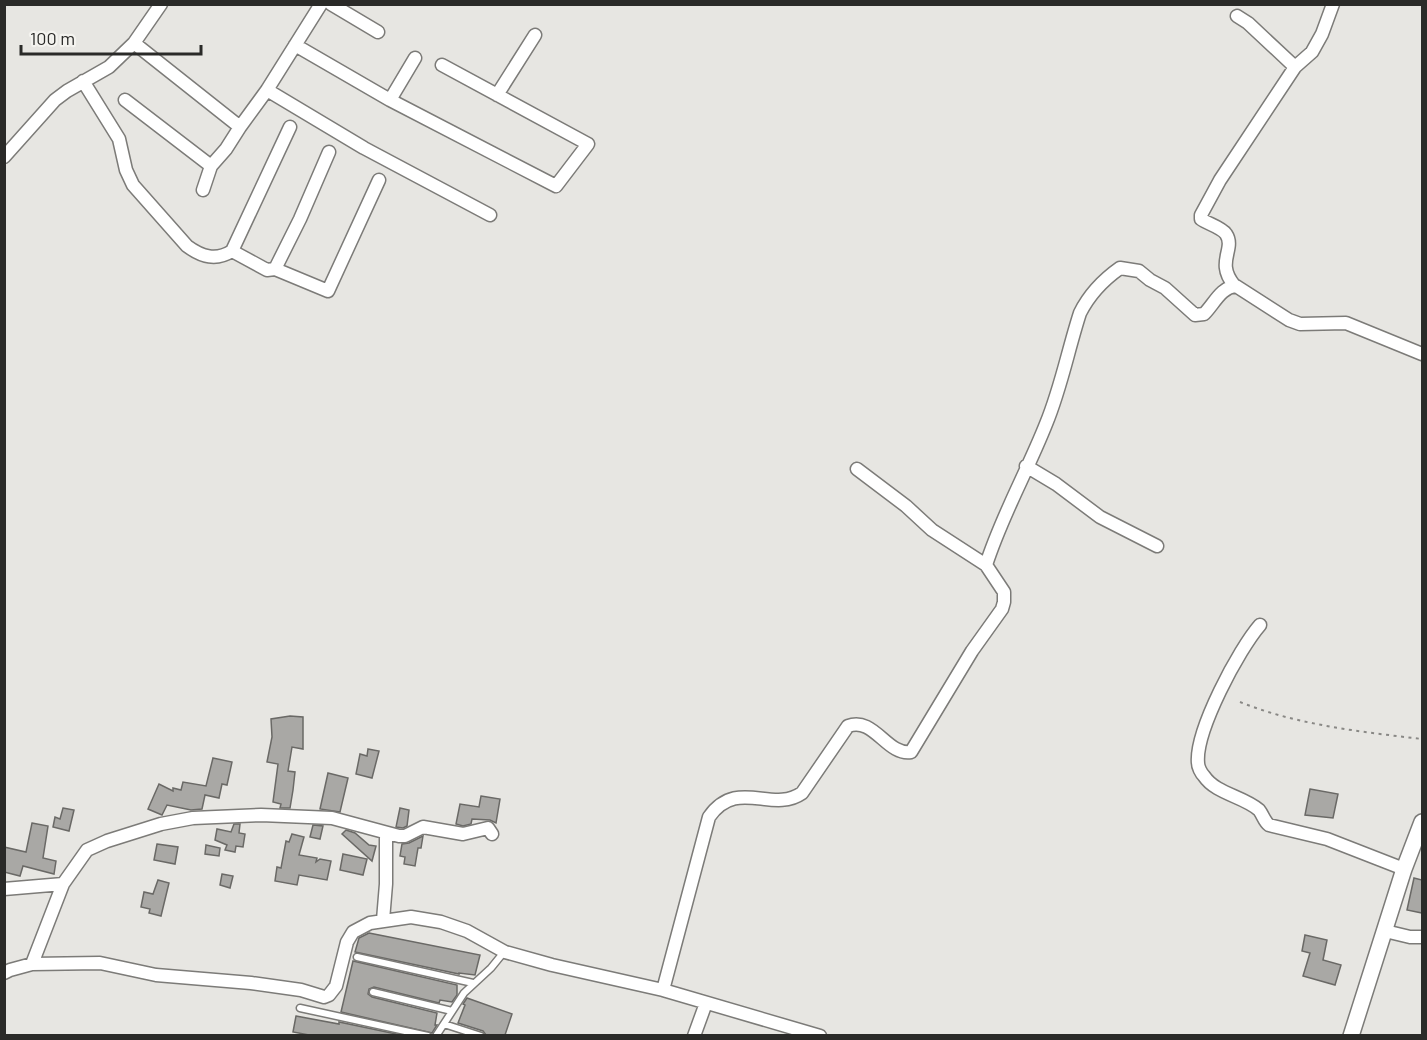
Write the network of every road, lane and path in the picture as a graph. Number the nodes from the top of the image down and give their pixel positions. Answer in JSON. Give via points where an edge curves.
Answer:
{"nodes":[{"id":1,"x":161,"y":4,"type":"edge"},
{"id":2,"x":321,"y":4,"type":"edge"},
{"id":3,"x":331,"y":4,"type":"edge"},
{"id":4,"x":1333,"y":4,"type":"edge"},
{"id":5,"x":1237,"y":16,"type":"dead end"},
{"id":6,"x":378,"y":32,"type":"dead end"},
{"id":7,"x":535,"y":35,"type":"dead end"},
{"id":8,"x":134,"y":43,"type":"junction"},
{"id":9,"x":296,"y":45,"type":"junction"},
{"id":10,"x":415,"y":57,"type":"dead end"},
{"id":11,"x":442,"y":65,"type":"dead end"},
{"id":12,"x":1295,"y":67,"type":"junction"},
{"id":13,"x":83,"y":81,"type":"junction"},
{"id":14,"x":267,"y":90,"type":"junction"},
{"id":15,"x":497,"y":94,"type":"junction"},
{"id":16,"x":125,"y":100,"type":"dead end"},
{"id":17,"x":390,"y":100,"type":"junction"},
{"id":18,"x":240,"y":127,"type":"junction"},
{"id":19,"x":290,"y":127,"type":"dead end"},
{"id":20,"x":329,"y":152,"type":"dead end"},
{"id":21,"x":4,"y":157,"type":"edge"},
{"id":22,"x":211,"y":166,"type":"junction"},
{"id":23,"x":379,"y":180,"type":"dead end"},
{"id":24,"x":203,"y":190,"type":"dead end"},
{"id":25,"x":490,"y":215,"type":"dead end"},
{"id":26,"x":232,"y":251,"type":"junction"},
{"id":27,"x":275,"y":269,"type":"junction"},
{"id":28,"x":1234,"y":285,"type":"junction"},
{"id":29,"x":1422,"y":354,"type":"edge"},
{"id":30,"x":1026,"y":466,"type":"junction"},
{"id":31,"x":857,"y":469,"type":"dead end"},
{"id":32,"x":1158,"y":546,"type":"dead end"},
{"id":33,"x":986,"y":565,"type":"junction"},
{"id":34,"x":1260,"y":625,"type":"dead end"},
{"id":35,"x":1240,"y":702,"type":"dead end"},
{"id":36,"x":1422,"y":739,"type":"edge"},
{"id":37,"x":1422,"y":822,"type":"edge"},
{"id":38,"x":386,"y":834,"type":"junction"},
{"id":39,"x":492,"y":834,"type":"dead end"},
{"id":40,"x":1404,"y":869,"type":"junction"},
{"id":41,"x":63,"y":884,"type":"junction"},
{"id":42,"x":4,"y":889,"type":"edge"},
{"id":43,"x":383,"y":920,"type":"junction"},
{"id":44,"x":1385,"y":931,"type":"junction"},
{"id":45,"x":1422,"y":937,"type":"edge"},
{"id":46,"x":505,"y":952,"type":"junction"},
{"id":47,"x":357,"y":957,"type":"dead end"},
{"id":48,"x":32,"y":964,"type":"junction"},
{"id":49,"x":4,"y":973,"type":"edge"},
{"id":50,"x":472,"y":983,"type":"junction"},
{"id":51,"x":663,"y":990,"type":"junction"},
{"id":52,"x":373,"y":992,"type":"dead end"},
{"id":53,"x":706,"y":1003,"type":"junction"},
{"id":54,"x":300,"y":1008,"type":"dead end"},
{"id":55,"x":452,"y":1011,"type":"junction"},
{"id":56,"x":444,"y":1024,"type":"junction"},
{"id":57,"x":428,"y":1035,"type":"edge"},
{"id":58,"x":435,"y":1035,"type":"edge"},
{"id":59,"x":481,"y":1035,"type":"edge"},
{"id":60,"x":694,"y":1035,"type":"edge"},
{"id":61,"x":820,"y":1035,"type":"edge"},
{"id":62,"x":1351,"y":1035,"type":"edge"}],
"edges":[{"from":1,"to":8,"type":"street"},
{"from":2,"to":9,"type":"street"},
{"from":3,"to":6,"type":"street"},
{"from":4,"to":12,"type":"street","via":[[1312,52]]},
{"from":5,"to":12,"type":"street"},
{"from":7,"to":15,"type":"street"},
{"from":8,"to":13,"type":"street","via":[[109,67]]},
{"from":8,"to":18,"type":"street"},
{"from":9,"to":14,"type":"street"},
{"from":9,"to":17,"type":"street"},
{"from":10,"to":17,"type":"street"},
{"from":11,"to":15,"type":"street"},
{"from":12,"to":28,"type":"street","via":[[1201,215],[1201,219],[1228,237],[1224,270]]},
{"from":13,"to":21,"type":"street","via":[[55,100]]},
{"from":13,"to":26,"type":"street","via":[[117,135],[128,177],[142,196],[195,252],[217,258]]},
{"from":14,"to":18,"type":"street"},
{"from":14,"to":25,"type":"street","via":[[364,148]]},
{"from":15,"to":17,"type":"street","via":[[588,144],[556,186]]},
{"from":16,"to":22,"type":"street"},
{"from":18,"to":22,"type":"street"},
{"from":19,"to":26,"type":"street"},
{"from":20,"to":27,"type":"street"},
{"from":22,"to":24,"type":"street"},
{"from":23,"to":27,"type":"street","via":[[328,291]]},
{"from":26,"to":27,"type":"street","via":[[267,270]]},
{"from":28,"to":29,"type":"street","via":[[1300,324],[1346,323]]},
{"from":28,"to":30,"type":"street","via":[[1198,315],[1139,271],[1120,268],[1106,278],[1080,313],[1058,394]]},
{"from":30,"to":32,"type":"street","via":[[1100,517]]},
{"from":30,"to":33,"type":"street"},
{"from":31,"to":33,"type":"street","via":[[932,530]]},
{"from":33,"to":51,"type":"street","via":[[1004,592],[1002,609],[911,752],[900,752],[868,728],[852,724],[802,793],[790,799],[741,796],[714,810]]},
{"from":34,"to":40,"type":"street","via":[[1220,691],[1208,722],[1198,764],[1203,774],[1216,787],[1258,810],[1269,825],[1327,839]]},
{"from":35,"to":36,"type":"path","via":[[1307,721]]},
{"from":37,"to":40,"type":"street"},
{"from":38,"to":39,"type":"street","via":[[405,836],[423,827],[463,834],[488,828]]},
{"from":38,"to":41,"type":"street","via":[[333,818],[193,818],[87,850]]},
{"from":38,"to":43,"type":"street"},
{"from":40,"to":44,"type":"street"},
{"from":41,"to":42,"type":"street"},
{"from":41,"to":48,"type":"street"},
{"from":43,"to":46,"type":"street","via":[[411,917],[441,922]]},
{"from":43,"to":48,"type":"street","via":[[353,932],[336,986],[324,997],[301,990],[156,975],[100,963]]},
{"from":44,"to":45,"type":"street"},
{"from":44,"to":62,"type":"street"},
{"from":46,"to":50,"type":"lane"},
{"from":46,"to":51,"type":"street"},
{"from":47,"to":50,"type":"lane"},
{"from":48,"to":49,"type":"street"},
{"from":50,"to":55,"type":"lane"},
{"from":51,"to":53,"type":"street"},
{"from":52,"to":55,"type":"lane"},
{"from":53,"to":60,"type":"street"},
{"from":53,"to":61,"type":"street"},
{"from":54,"to":57,"type":"lane"},
{"from":55,"to":56,"type":"lane"},
{"from":56,"to":58,"type":"lane"},
{"from":56,"to":59,"type":"lane"}]}
